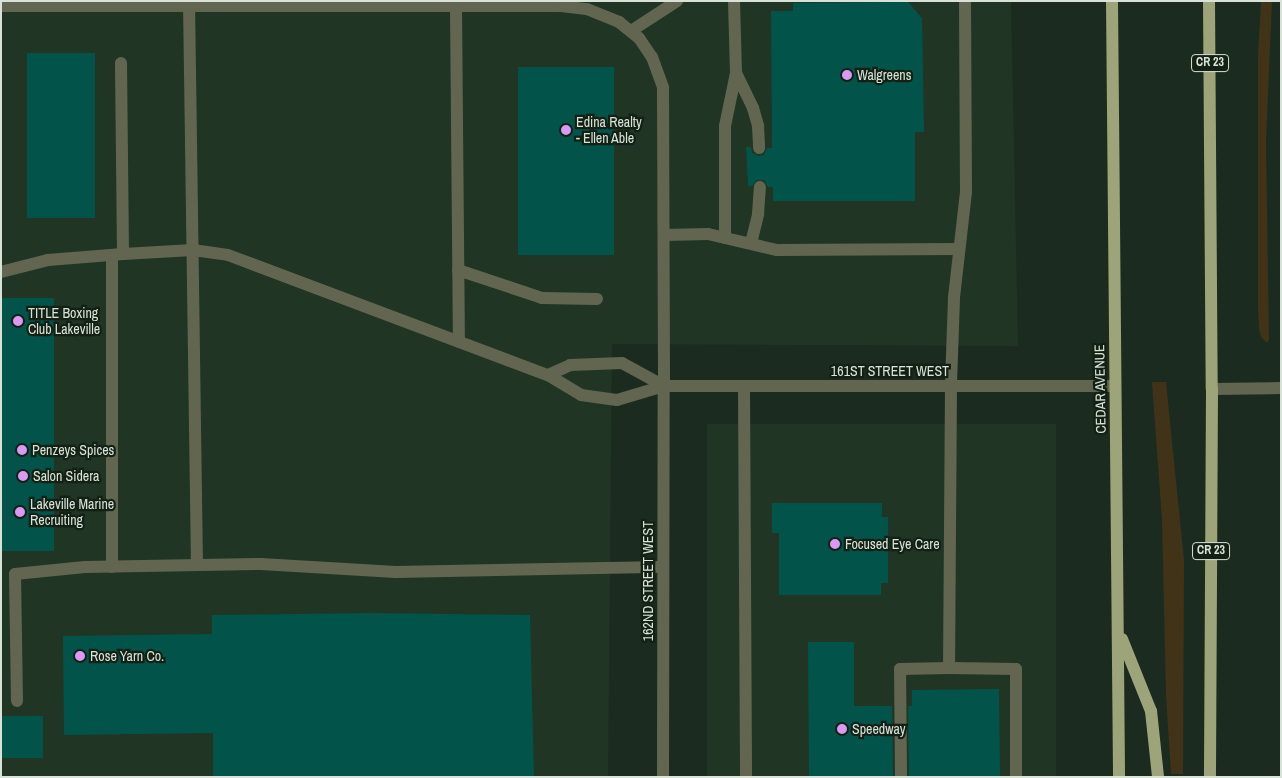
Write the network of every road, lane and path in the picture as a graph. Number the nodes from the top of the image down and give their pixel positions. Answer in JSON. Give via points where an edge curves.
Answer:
{"nodes":[{"id":1,"x":677,"y":1,"type":"edge"},
{"id":2,"x":734,"y":1,"type":"edge"},
{"id":3,"x":965,"y":1,"type":"edge"},
{"id":4,"x":1112,"y":1,"type":"edge"},
{"id":5,"x":1209,"y":1,"type":"edge"},
{"id":6,"x":189,"y":4,"type":"edge"},
{"id":7,"x":1,"y":6,"type":"edge"},
{"id":8,"x":456,"y":7,"type":"junction"},
{"id":9,"x":631,"y":31,"type":"junction"},
{"id":10,"x":121,"y":63,"type":"dead end"},
{"id":11,"x":736,"y":73,"type":"junction"},
{"id":12,"x":759,"y":148,"type":"dead end"},
{"id":13,"x":760,"y":187,"type":"dead end"},
{"id":14,"x":664,"y":235,"type":"junction"},
{"id":15,"x":725,"y":238,"type":"junction"},
{"id":16,"x":751,"y":243,"type":"junction"},
{"id":17,"x":959,"y":249,"type":"junction"},
{"id":18,"x":193,"y":250,"type":"junction"},
{"id":19,"x":117,"y":255,"type":"junction"},
{"id":20,"x":458,"y":270,"type":"junction"},
{"id":21,"x":1,"y":272,"type":"edge"},
{"id":22,"x":597,"y":299,"type":"dead end"},
{"id":23,"x":459,"y":342,"type":"junction"},
{"id":24,"x":548,"y":375,"type":"junction"},
{"id":25,"x":664,"y":386,"type":"junction"},
{"id":26,"x":744,"y":386,"type":"junction"},
{"id":27,"x":951,"y":386,"type":"junction"},
{"id":28,"x":1115,"y":386,"type":"junction"},
{"id":29,"x":1281,"y":388,"type":"edge"},
{"id":30,"x":1212,"y":389,"type":"junction"},
{"id":31,"x":197,"y":566,"type":"junction"},
{"id":32,"x":112,"y":567,"type":"junction"},
{"id":33,"x":663,"y":568,"type":"junction"},
{"id":34,"x":1119,"y":632,"type":"junction"},
{"id":35,"x":949,"y":668,"type":"junction"},
{"id":36,"x":17,"y":701,"type":"dead end"},
{"id":37,"x":663,"y":777,"type":"edge"},
{"id":38,"x":746,"y":777,"type":"edge"},
{"id":39,"x":901,"y":777,"type":"edge"},
{"id":40,"x":1016,"y":777,"type":"edge"},
{"id":41,"x":1119,"y":777,"type":"edge"},
{"id":42,"x":1158,"y":777,"type":"edge"},
{"id":43,"x":1210,"y":777,"type":"edge"}],
"edges":[{"from":1,"to":9,"type":"street"},
{"from":2,"to":11,"type":"street"},
{"from":3,"to":17,"type":"street","via":[[966,192]]},
{"from":4,"to":28,"type":"main road","name":"CEDAR AVENUE"},
{"from":5,"to":30,"type":"main road","number":"CR 23"},
{"from":6,"to":7,"type":"street","name":"162ND STREET WEST"},
{"from":6,"to":8,"type":"street","name":"162ND STREET WEST"},
{"from":6,"to":18,"type":"street"},
{"from":8,"to":9,"type":"street","name":"162ND STREET WEST","via":[[561,6],[587,9],[619,22]]},
{"from":8,"to":20,"type":"street"},
{"from":9,"to":14,"type":"street","name":"162ND STREET WEST","via":[[652,57],[663,88]]},
{"from":10,"to":19,"type":"street"},
{"from":11,"to":12,"type":"street","via":[[758,126]]},
{"from":11,"to":15,"type":"street","via":[[725,126]]},
{"from":13,"to":16,"type":"street"},
{"from":14,"to":15,"type":"street","via":[[708,234]]},
{"from":14,"to":25,"type":"street","name":"162ND STREET WEST"},
{"from":15,"to":16,"type":"street"},
{"from":16,"to":17,"type":"street","via":[[777,250]]},
{"from":17,"to":27,"type":"street"},
{"from":18,"to":19,"type":"street"},
{"from":18,"to":23,"type":"street","via":[[228,255]]},
{"from":18,"to":31,"type":"street"},
{"from":19,"to":21,"type":"street","via":[[48,260]]},
{"from":19,"to":32,"type":"street"},
{"from":20,"to":22,"type":"street","via":[[542,298]]},
{"from":20,"to":23,"type":"street"},
{"from":23,"to":24,"type":"street"},
{"from":24,"to":25,"type":"street","via":[[581,395],[617,400]]},
{"from":24,"to":25,"type":"street","via":[[570,365],[622,363]]},
{"from":25,"to":26,"type":"street","name":"161ST STREET WEST"},
{"from":25,"to":33,"type":"street","name":"162ND STREET WEST"},
{"from":26,"to":27,"type":"street","name":"161ST STREET WEST"},
{"from":26,"to":38,"type":"street"},
{"from":27,"to":28,"type":"street","name":"161ST STREET WEST"},
{"from":27,"to":35,"type":"street"},
{"from":28,"to":34,"type":"main road","name":"CEDAR AVENUE"},
{"from":29,"to":30,"type":"street"},
{"from":30,"to":43,"type":"main road","number":"CR 23"},
{"from":31,"to":32,"type":"street"},
{"from":31,"to":33,"type":"street","via":[[261,564],[396,572]]},
{"from":32,"to":36,"type":"street","via":[[14,574]]},
{"from":33,"to":37,"type":"street","name":"162ND STREET WEST"},
{"from":34,"to":41,"type":"main road","name":"CEDAR AVENUE"},
{"from":34,"to":42,"type":"main road","via":[[1151,711]]},
{"from":35,"to":39,"type":"street","via":[[900,669]]},
{"from":35,"to":40,"type":"street","via":[[1016,669]]}]}
